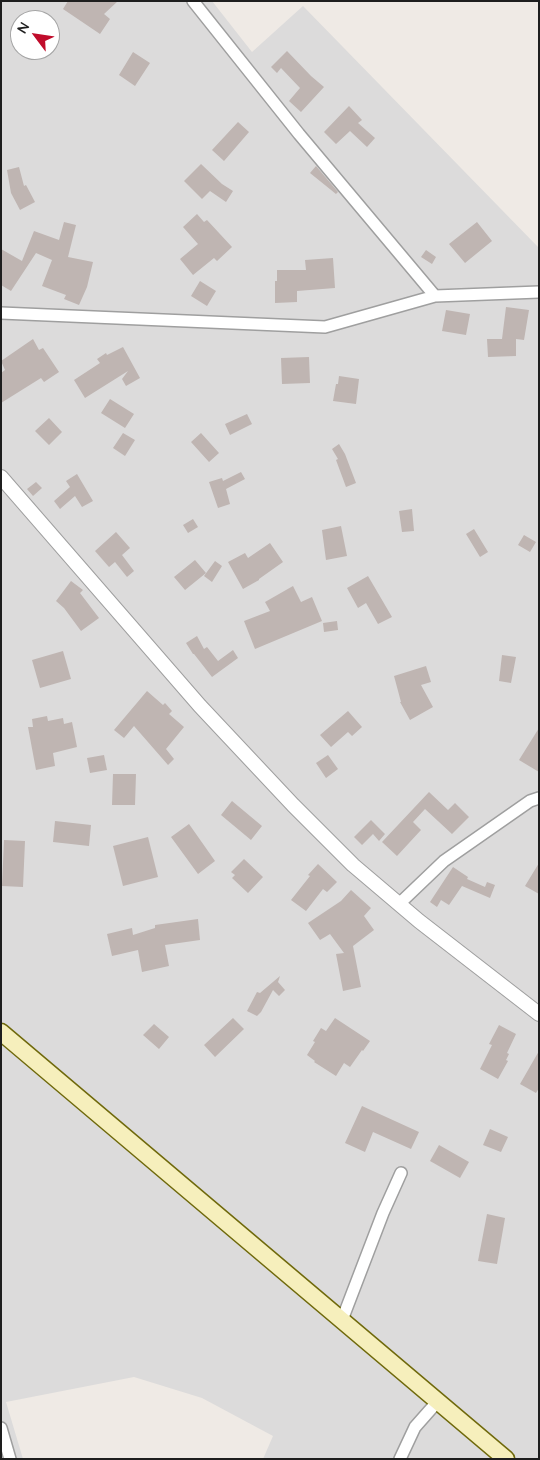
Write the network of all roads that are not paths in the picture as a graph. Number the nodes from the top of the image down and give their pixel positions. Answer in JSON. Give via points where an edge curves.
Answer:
{"nodes":[{"id":1,"x":193,"y":1,"type":"edge"},
{"id":2,"x":539,"y":292,"type":"edge"},
{"id":3,"x":435,"y":296,"type":"junction"},
{"id":4,"x":1,"y":313,"type":"edge"},
{"id":5,"x":1,"y":477,"type":"edge"},
{"id":6,"x":539,"y":798,"type":"edge"},
{"id":7,"x":399,"y":904,"type":"junction"},
{"id":8,"x":539,"y":1014,"type":"edge"},
{"id":9,"x":1,"y":1032,"type":"edge"},
{"id":10,"x":401,"y":1173,"type":"dead end"},
{"id":11,"x":342,"y":1320,"type":"junction"},
{"id":12,"x":438,"y":1401,"type":"junction"},
{"id":13,"x":1,"y":1428,"type":"edge"},
{"id":14,"x":10,"y":1459,"type":"edge"},
{"id":15,"x":400,"y":1459,"type":"edge"},
{"id":16,"x":506,"y":1459,"type":"edge"}],
"edges":[{"from":1,"to":3,"type":"street"},
{"from":2,"to":3,"type":"street"},
{"from":3,"to":4,"type":"street","via":[[325,327]]},
{"from":5,"to":7,"type":"street","via":[[207,713],[353,866]]},
{"from":6,"to":7,"type":"street","via":[[444,861]]},
{"from":7,"to":8,"type":"street"},
{"from":9,"to":11,"type":"main road"},
{"from":10,"to":11,"type":"street"},
{"from":11,"to":12,"type":"main road"},
{"from":12,"to":15,"type":"street","via":[[415,1427]]},
{"from":12,"to":16,"type":"main road"},
{"from":13,"to":14,"type":"street"}]}
